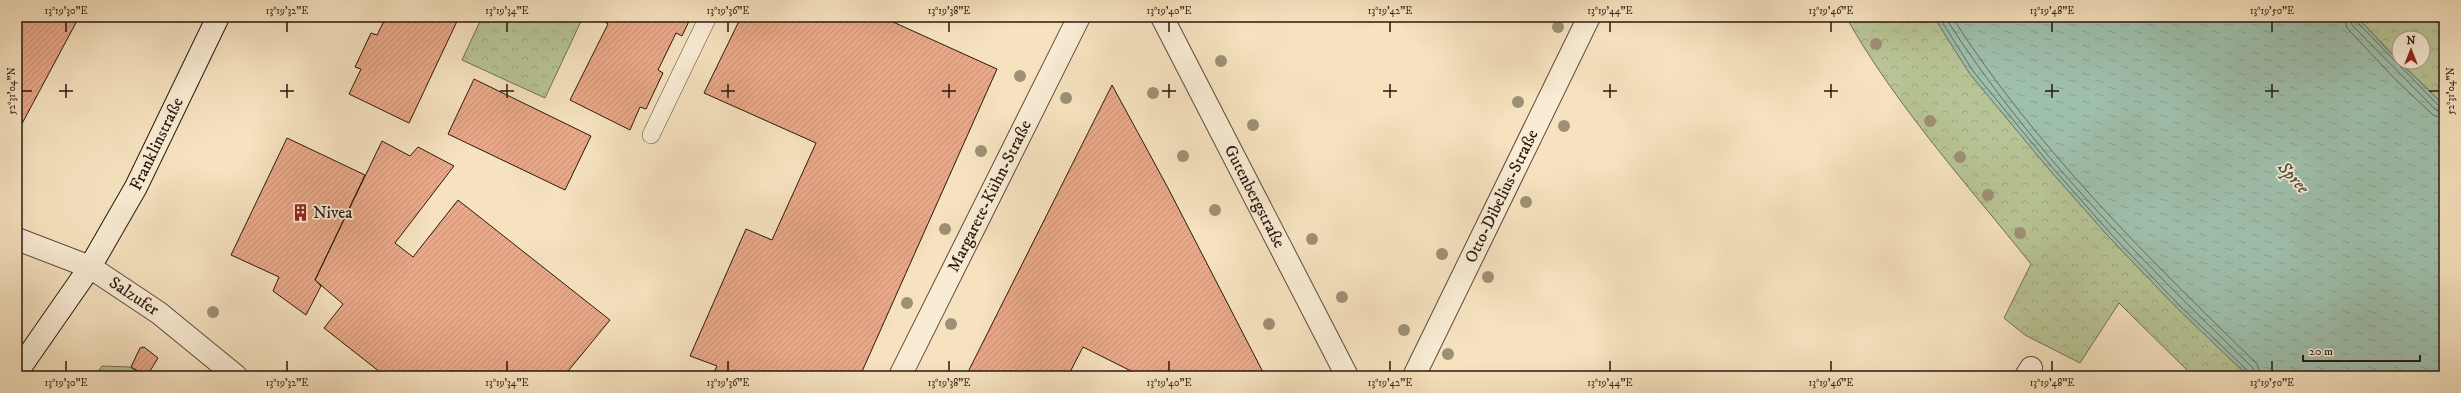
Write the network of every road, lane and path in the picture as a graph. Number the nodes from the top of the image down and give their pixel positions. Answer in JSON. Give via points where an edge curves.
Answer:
{"nodes":[{"id":1,"x":218,"y":17,"type":"edge"},
{"id":2,"x":708,"y":17,"type":"edge"},
{"id":3,"x":1079,"y":17,"type":"edge"},
{"id":4,"x":1162,"y":17,"type":"edge"},
{"id":5,"x":1589,"y":17,"type":"edge"},
{"id":6,"x":651,"y":135,"type":"dead end"},
{"id":7,"x":17,"y":239,"type":"edge"},
{"id":8,"x":90,"y":267,"type":"junction"},
{"id":9,"x":17,"y":372,"type":"edge"},
{"id":10,"x":236,"y":376,"type":"edge"},
{"id":11,"x":900,"y":376,"type":"edge"},
{"id":12,"x":1347,"y":376,"type":"edge"},
{"id":13,"x":1414,"y":376,"type":"edge"}],
"edges":[{"from":1,"to":8,"type":"street","name":"Franklinstraße","via":[[136,187]]},
{"from":2,"to":6,"type":"lane"},
{"from":3,"to":11,"type":"street","name":"Margarete-Kühn-Straße"},
{"from":4,"to":12,"type":"street","name":"Gutenbergstraße"},
{"from":5,"to":13,"type":"street","name":"Otto-Dibelius-Straße"},
{"from":7,"to":8,"type":"street","name":"Salzufer"},
{"from":8,"to":9,"type":"street","name":"Franklinstraße"},
{"from":8,"to":10,"type":"street","name":"Salzufer","via":[[159,313]]}]}
